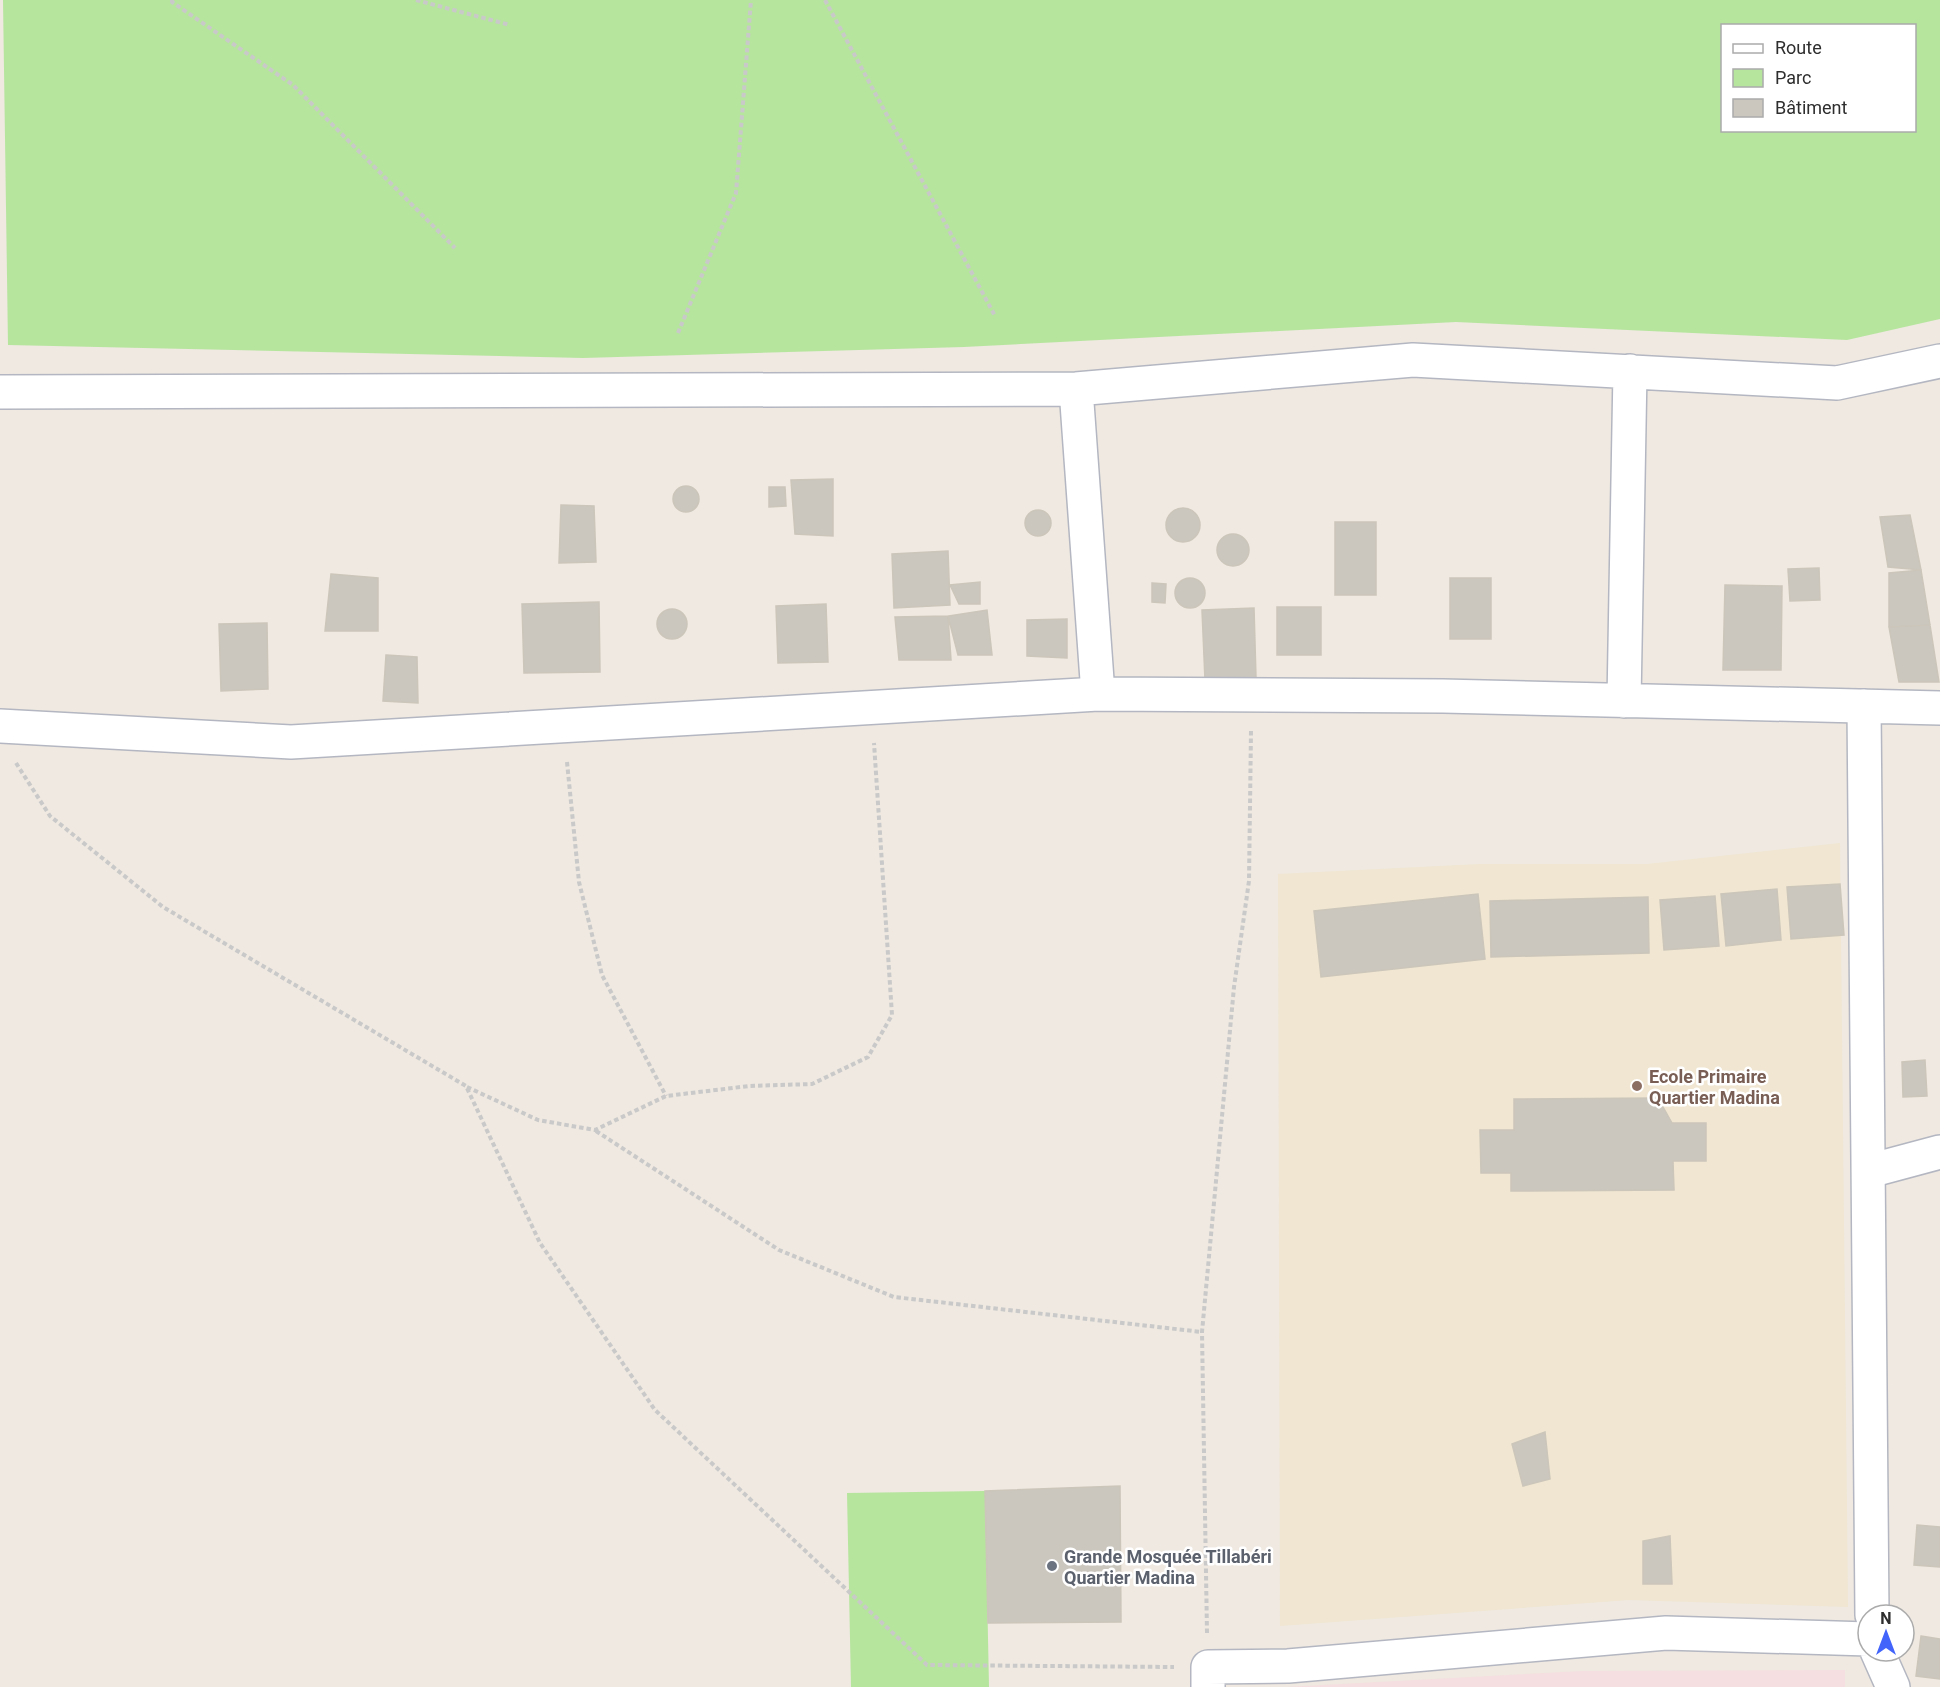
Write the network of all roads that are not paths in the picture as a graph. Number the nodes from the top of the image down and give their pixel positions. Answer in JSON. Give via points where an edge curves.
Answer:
{"nodes":[{"id":1,"x":1940,"y":361,"type":"edge"},
{"id":2,"x":1630,"y":371,"type":"junction"},
{"id":3,"x":1076,"y":389,"type":"junction"},
{"id":4,"x":0,"y":392,"type":"edge"},
{"id":5,"x":1098,"y":694,"type":"junction"},
{"id":6,"x":1624,"y":701,"type":"junction"},
{"id":7,"x":1864,"y":706,"type":"junction"},
{"id":8,"x":1940,"y":708,"type":"edge"},
{"id":9,"x":0,"y":726,"type":"edge"},
{"id":10,"x":1940,"y":1152,"type":"edge"},
{"id":11,"x":1869,"y":1171,"type":"junction"},
{"id":12,"x":1872,"y":1603,"type":"edge"},
{"id":13,"x":1856,"y":1640,"type":"edge"},
{"id":14,"x":1882,"y":1663,"type":"edge"},
{"id":15,"x":1208,"y":1677,"type":"edge"},
{"id":16,"x":1893,"y":1687,"type":"edge"}],
"edges":[{"from":1,"to":2,"type":"street","via":[[1837,383]]},
{"from":2,"to":3,"type":"street","via":[[1413,360]]},
{"from":2,"to":6,"type":"street"},
{"from":3,"to":4,"type":"street"},
{"from":3,"to":5,"type":"street"},
{"from":5,"to":6,"type":"street"},
{"from":5,"to":9,"type":"street","via":[[291,742]]},
{"from":6,"to":7,"type":"street"},
{"from":7,"to":8,"type":"street"},
{"from":7,"to":11,"type":"street"},
{"from":10,"to":11,"type":"street"},
{"from":11,"to":12,"type":"street"},
{"from":13,"to":15,"type":"street","via":[[1666,1633],[1288,1666]]},
{"from":14,"to":16,"type":"street"}]}
